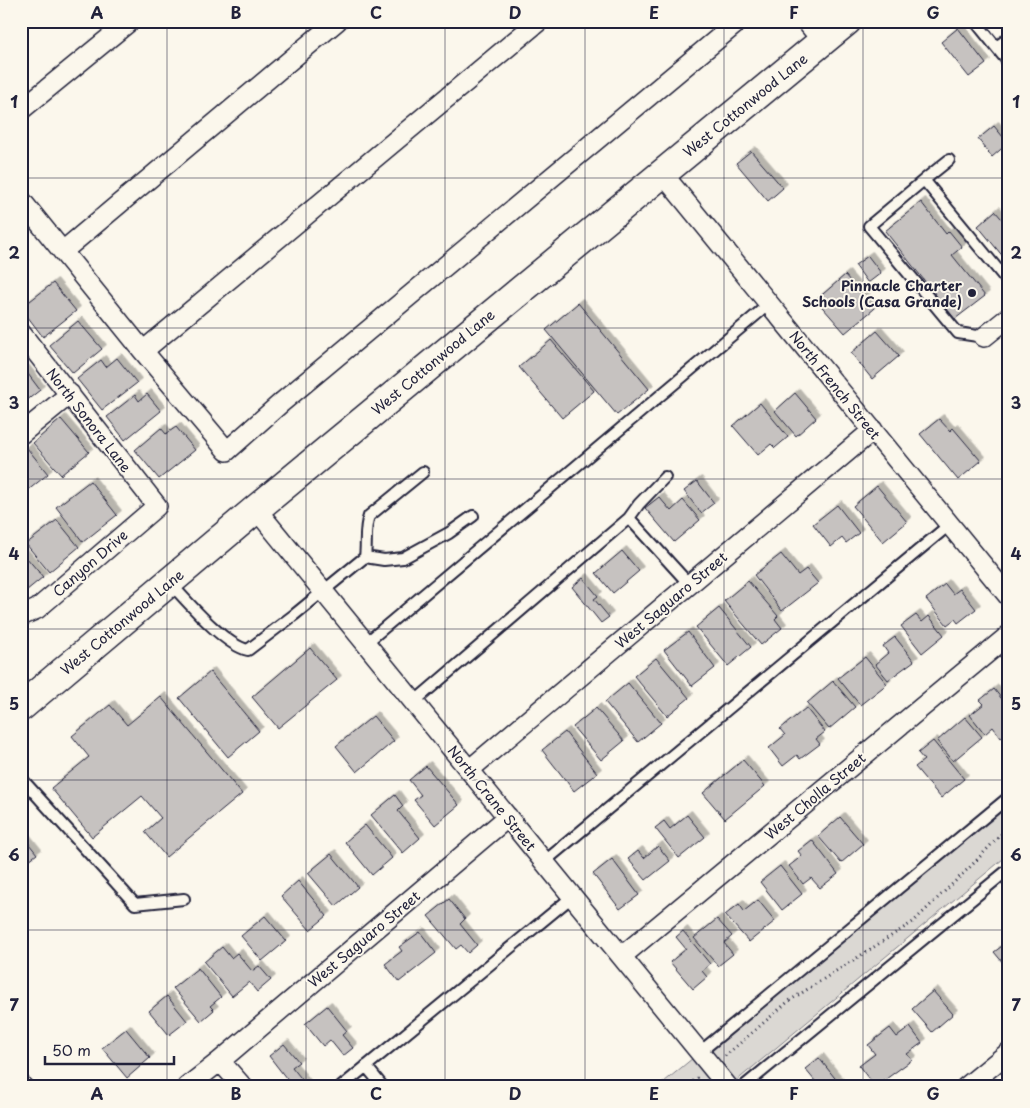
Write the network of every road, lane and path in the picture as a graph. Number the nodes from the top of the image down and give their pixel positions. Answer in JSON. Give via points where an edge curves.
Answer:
{"nodes":[{"id":1,"x":130,"y":21,"type":"edge"},
{"id":2,"x":539,"y":21,"type":"edge"},
{"id":3,"x":739,"y":21,"type":"edge"},
{"id":4,"x":847,"y":21,"type":"edge"},
{"id":5,"x":975,"y":21,"type":"edge"},
{"id":6,"x":331,"y":23,"type":"edge"},
{"id":7,"x":815,"y":31,"type":"edge"},
{"id":8,"x":1009,"y":38,"type":"edge"},
{"id":9,"x":996,"y":48,"type":"junction"},
{"id":10,"x":1009,"y":63,"type":"edge"},
{"id":11,"x":21,"y":110,"type":"edge"},
{"id":12,"x":949,"y":160,"type":"dead end"},
{"id":13,"x":662,"y":172,"type":"junction"},
{"id":14,"x":924,"y":180,"type":"junction"},
{"id":15,"x":21,"y":200,"type":"edge"},
{"id":16,"x":63,"y":251,"type":"junction"},
{"id":17,"x":1009,"y":283,"type":"edge"},
{"id":18,"x":769,"y":304,"type":"junction"},
{"id":19,"x":1009,"y":317,"type":"edge"},
{"id":20,"x":21,"y":333,"type":"edge"},
{"id":21,"x":984,"y":337,"type":"joint"},
{"id":22,"x":143,"y":352,"type":"junction"},
{"id":23,"x":70,"y":394,"type":"junction"},
{"id":24,"x":873,"y":430,"type":"junction"},
{"id":25,"x":21,"y":434,"type":"edge"},
{"id":26,"x":423,"y":472,"type":"dead end"},
{"id":27,"x":664,"y":477,"type":"dead end"},
{"id":28,"x":157,"y":506,"type":"joint"},
{"id":29,"x":256,"y":508,"type":"junction"},
{"id":30,"x":473,"y":516,"type":"dead end"},
{"id":31,"x":629,"y":518,"type":"junction"},
{"id":32,"x":949,"y":525,"type":"junction"},
{"id":33,"x":365,"y":557,"type":"junction"},
{"id":34,"x":169,"y":582,"type":"junction"},
{"id":35,"x":689,"y":584,"type":"junction"},
{"id":36,"x":324,"y":590,"type":"junction"},
{"id":37,"x":1009,"y":597,"type":"edge"},
{"id":38,"x":21,"y":616,"type":"edge"},
{"id":39,"x":1009,"y":636,"type":"edge"},
{"id":40,"x":366,"y":643,"type":"junction"},
{"id":41,"x":414,"y":702,"type":"junction"},
{"id":42,"x":21,"y":707,"type":"edge"},
{"id":43,"x":469,"y":770,"type":"junction"},
{"id":44,"x":21,"y":778,"type":"edge"},
{"id":45,"x":1009,"y":797,"type":"edge"},
{"id":46,"x":508,"y":817,"type":"junction"},
{"id":47,"x":1009,"y":826,"type":"edge"},
{"id":48,"x":544,"y":862,"type":"junction"},
{"id":49,"x":1009,"y":869,"type":"edge"},
{"id":50,"x":573,"y":896,"type":"junction"},
{"id":51,"x":184,"y":899,"type":"dead end"},
{"id":52,"x":622,"y":956,"type":"junction"},
{"id":53,"x":700,"y":1052,"type":"junction"},
{"id":54,"x":1009,"y":1052,"type":"edge"},
{"id":55,"x":220,"y":1061,"type":"junction"},
{"id":56,"x":366,"y":1066,"type":"junction"},
{"id":57,"x":712,"y":1067,"type":"junction"},
{"id":58,"x":187,"y":1087,"type":"edge"},
{"id":59,"x":243,"y":1087,"type":"edge"},
{"id":60,"x":341,"y":1087,"type":"edge"},
{"id":61,"x":383,"y":1087,"type":"edge"},
{"id":62,"x":685,"y":1087,"type":"edge"},
{"id":63,"x":728,"y":1087,"type":"edge"},
{"id":64,"x":743,"y":1087,"type":"edge"},
{"id":65,"x":966,"y":1087,"type":"edge"}],
"edges":[{"from":1,"to":11,"type":"street"},
{"from":2,"to":22,"type":"street"},
{"from":3,"to":22,"type":"street","via":[[227,451]]},
{"from":4,"to":7,"type":"main road","name":"West Cottonwood Lane"},
{"from":5,"to":9,"type":"lane"},
{"from":6,"to":16,"type":"street"},
{"from":7,"to":13,"type":"main road","name":"West Cottonwood Lane"},
{"from":8,"to":9,"type":"lane"},
{"from":9,"to":10,"type":"lane"},
{"from":12,"to":14,"type":"lane"},
{"from":13,"to":18,"type":"street","name":"North French Street"},
{"from":13,"to":29,"type":"main road","name":"West Cottonwood Lane"},
{"from":14,"to":17,"type":"lane"},
{"from":14,"to":21,"type":"lane","via":[[869,226],[958,333]]},
{"from":15,"to":16,"type":"street"},
{"from":16,"to":22,"type":"street"},
{"from":18,"to":24,"type":"street","name":"North French Street"},
{"from":18,"to":40,"type":"lane"},
{"from":19,"to":21,"type":"street"},
{"from":20,"to":23,"type":"street","name":"North Sonora Lane"},
{"from":23,"to":25,"type":"street"},
{"from":23,"to":28,"type":"street","name":"North Sonora Lane"},
{"from":24,"to":32,"type":"street","name":"North French Street"},
{"from":24,"to":35,"type":"street","name":"West Saguaro Street"},
{"from":26,"to":33,"type":"lane","via":[[369,516],[365,525]]},
{"from":27,"to":31,"type":"lane"},
{"from":28,"to":38,"type":"street","name":"Canyon Drive","via":[[37,609]]},
{"from":29,"to":34,"type":"main road","name":"West Cottonwood Lane"},
{"from":29,"to":36,"type":"street","name":"North Crane Street"},
{"from":30,"to":33,"type":"lane","via":[[403,558]]},
{"from":31,"to":35,"type":"lane"},
{"from":31,"to":41,"type":"lane"},
{"from":32,"to":37,"type":"street","name":"North French Street"},
{"from":32,"to":48,"type":"lane"},
{"from":33,"to":36,"type":"lane"},
{"from":34,"to":36,"type":"lane","via":[[209,625],[248,650]]},
{"from":34,"to":42,"type":"main road","name":"West Cottonwood Lane"},
{"from":35,"to":43,"type":"street","name":"West Saguaro Street"},
{"from":36,"to":40,"type":"street","name":"North Crane Street"},
{"from":39,"to":52,"type":"street","name":"West Cholla Street"},
{"from":40,"to":41,"type":"street","name":"North Crane Street"},
{"from":41,"to":43,"type":"street","name":"North Crane Street"},
{"from":43,"to":46,"type":"street","name":"North Crane Street"},
{"from":44,"to":51,"type":"lane","via":[[135,904]]},
{"from":45,"to":53,"type":"lane"},
{"from":46,"to":48,"type":"street","name":"North Crane Street"},
{"from":46,"to":55,"type":"street","name":"West Saguaro Street"},
{"from":47,"to":57,"type":"path","via":[[913,922],[788,1001]]},
{"from":48,"to":50,"type":"street","name":"North Crane Street"},
{"from":49,"to":64,"type":"lane"},
{"from":50,"to":52,"type":"street","name":"North Crane Street"},
{"from":50,"to":56,"type":"lane"},
{"from":52,"to":53,"type":"street","name":"North Crane Street"},
{"from":53,"to":57,"type":"street","name":"North Crane Street"},
{"from":54,"to":65,"type":"street"},
{"from":55,"to":58,"type":"street","name":"West Saguaro Street"},
{"from":55,"to":59,"type":"street"},
{"from":56,"to":60,"type":"lane"},
{"from":56,"to":61,"type":"lane"},
{"from":57,"to":62,"type":"path"},
{"from":57,"to":63,"type":"street","name":"North Crane Street"}]}
